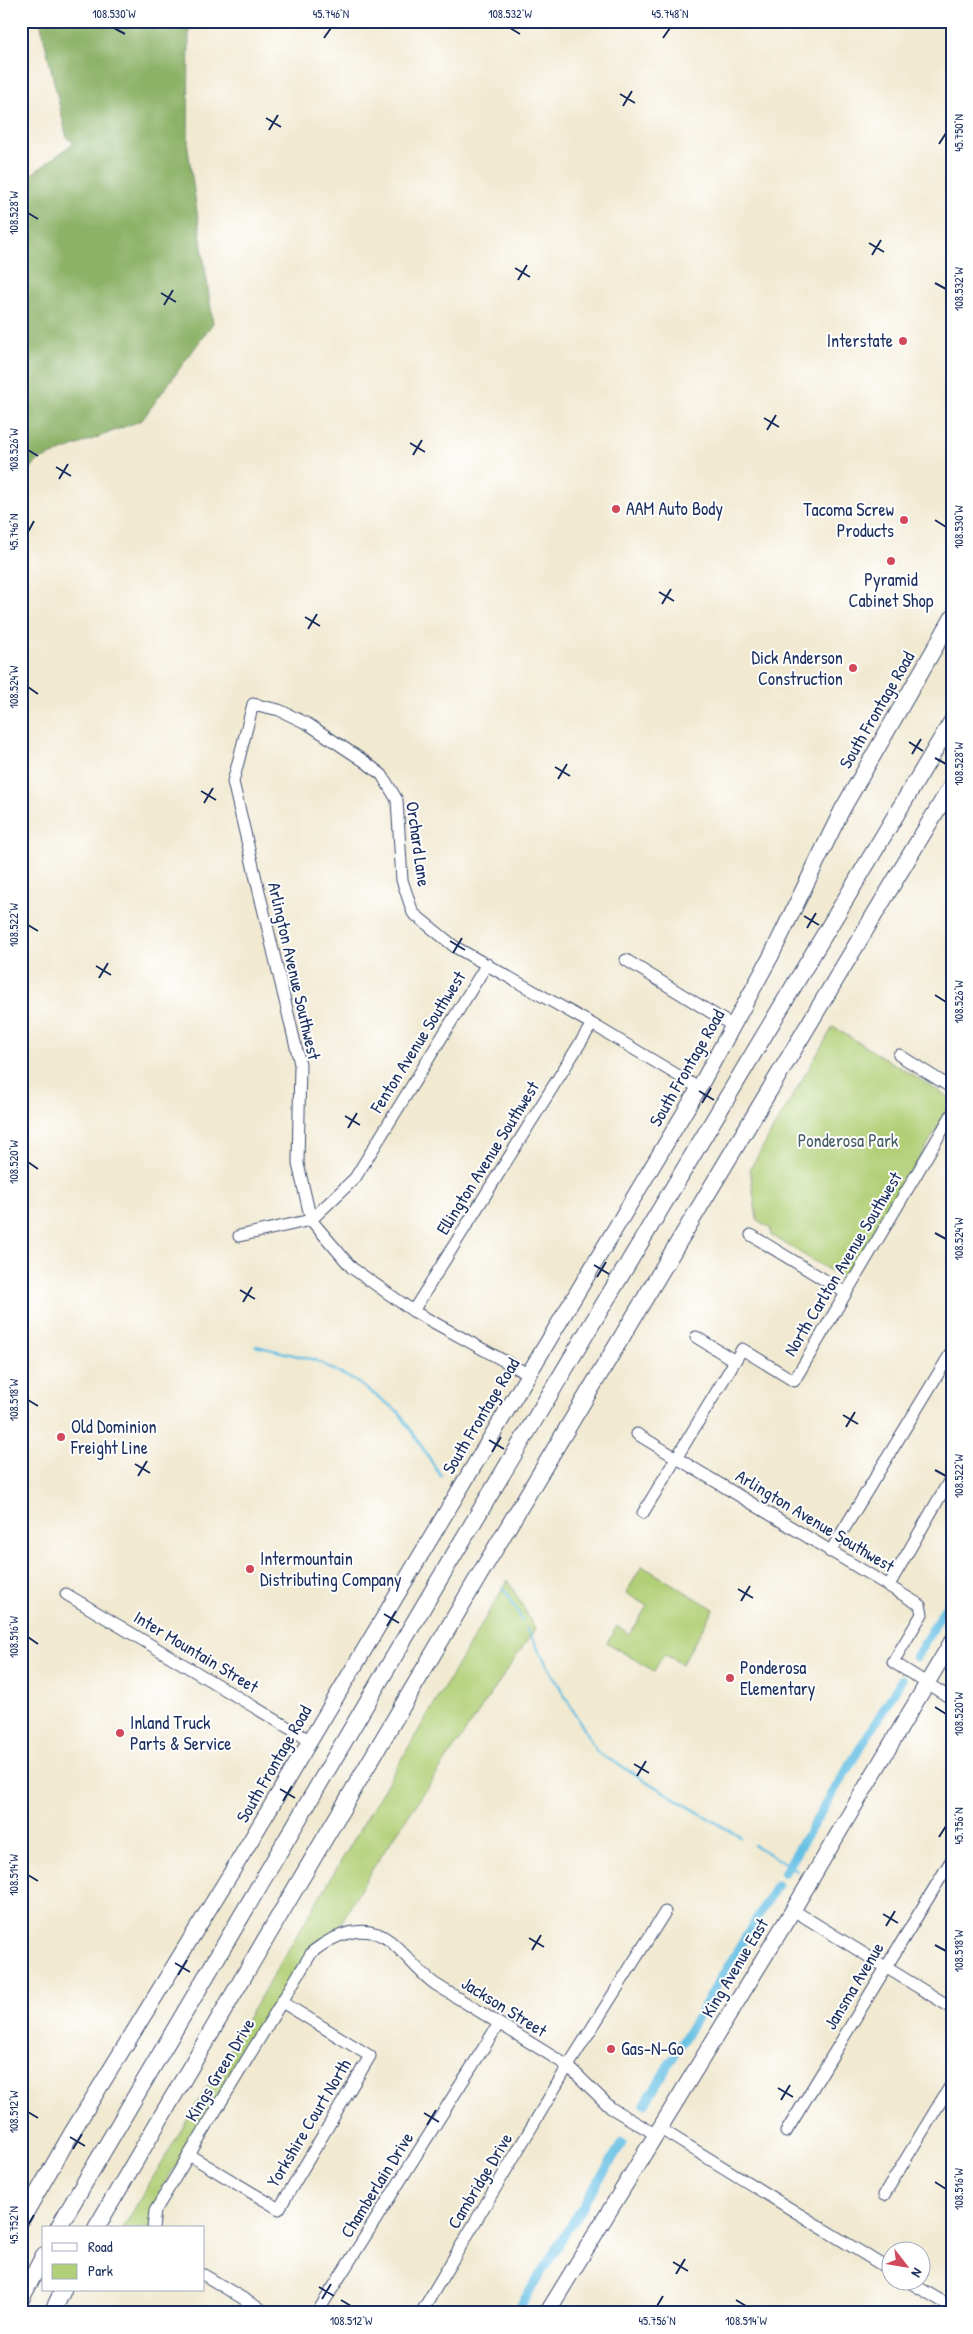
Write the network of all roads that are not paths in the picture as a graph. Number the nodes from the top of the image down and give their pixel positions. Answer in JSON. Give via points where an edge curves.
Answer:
{"nodes":[{"id":1,"x":952,"y":618,"type":"edge"},
{"id":2,"x":253,"y":704,"type":"joint"},
{"id":3,"x":952,"y":721,"type":"edge"},
{"id":4,"x":952,"y":784,"type":"edge"},
{"id":5,"x":626,"y":960,"type":"dead end"},
{"id":6,"x":487,"y":964,"type":"junction"},
{"id":7,"x":592,"y":1024,"type":"junction"},
{"id":8,"x":733,"y":1026,"type":"junction"},
{"id":9,"x":899,"y":1055,"type":"dead end"},
{"id":10,"x":699,"y":1088,"type":"junction"},
{"id":11,"x":952,"y":1088,"type":"edge"},
{"id":12,"x":952,"y":1114,"type":"edge"},
{"id":13,"x":311,"y":1220,"type":"junction"},
{"id":14,"x":239,"y":1236,"type":"dead end"},
{"id":15,"x":751,"y":1236,"type":"dead end"},
{"id":16,"x":846,"y":1293,"type":"junction"},
{"id":17,"x":413,"y":1311,"type":"junction"},
{"id":18,"x":696,"y":1337,"type":"dead end"},
{"id":19,"x":952,"y":1351,"type":"edge"},
{"id":20,"x":736,"y":1361,"type":"junction"},
{"id":21,"x":528,"y":1374,"type":"junction"},
{"id":22,"x":637,"y":1434,"type":"dead end"},
{"id":23,"x":676,"y":1459,"type":"junction"},
{"id":24,"x":952,"y":1476,"type":"edge"},
{"id":25,"x":644,"y":1513,"type":"dead end"},
{"id":26,"x":830,"y":1552,"type":"junction"},
{"id":27,"x":888,"y":1585,"type":"junction"},
{"id":28,"x":66,"y":1594,"type":"dead end"},
{"id":29,"x":952,"y":1641,"type":"edge"},
{"id":30,"x":928,"y":1683,"type":"junction"},
{"id":31,"x":952,"y":1698,"type":"edge"},
{"id":32,"x":309,"y":1740,"type":"junction"},
{"id":33,"x":952,"y":1859,"type":"edge"},
{"id":34,"x":793,"y":1910,"type":"junction"},
{"id":35,"x":665,"y":1912,"type":"dead end"},
{"id":36,"x":330,"y":1939,"type":"joint"},
{"id":37,"x":887,"y":1967,"type":"junction"},
{"id":38,"x":282,"y":2002,"type":"junction"},
{"id":39,"x":952,"y":2008,"type":"edge"},
{"id":40,"x":498,"y":2025,"type":"junction"},
{"id":41,"x":568,"y":2066,"type":"junction"},
{"id":42,"x":952,"y":2083,"type":"edge"},
{"id":43,"x":657,"y":2131,"type":"junction"},
{"id":44,"x":786,"y":2132,"type":"dead end"},
{"id":45,"x":188,"y":2155,"type":"junction"},
{"id":46,"x":884,"y":2195,"type":"dead end"},
{"id":47,"x":21,"y":2221,"type":"edge"},
{"id":48,"x":59,"y":2226,"type":"edge"},
{"id":49,"x":97,"y":2226,"type":"edge"},
{"id":50,"x":153,"y":2226,"type":"edge"},
{"id":51,"x":42,"y":2259,"type":"edge"},
{"id":52,"x":880,"y":2264,"type":"edge"},
{"id":53,"x":205,"y":2276,"type":"edge"},
{"id":54,"x":62,"y":2292,"type":"edge"},
{"id":55,"x":926,"y":2292,"type":"edge"},
{"id":56,"x":21,"y":2299,"type":"edge"},
{"id":57,"x":952,"y":2307,"type":"edge"},
{"id":58,"x":52,"y":2313,"type":"edge"},
{"id":59,"x":267,"y":2313,"type":"edge"},
{"id":60,"x":317,"y":2313,"type":"edge"},
{"id":61,"x":421,"y":2313,"type":"edge"},
{"id":62,"x":546,"y":2313,"type":"edge"}],
"edges":[{"from":1,"to":8,"type":"main road","name":"South Frontage Road","via":[[842,810]]},
{"from":2,"to":6,"type":"street","name":"Orchard Lane","via":[[279,710],[308,724],[382,775],[397,800],[402,880],[414,913],[455,947]]},
{"from":2,"to":13,"type":"street","name":"Arlington Avenue Southwest","via":[[233,782],[300,1064],[298,1164]]},
{"from":3,"to":48,"type":"highway","via":[[449,1563]]},
{"from":4,"to":49,"type":"highway","via":[[477,1579]]},
{"from":5,"to":8,"type":"street"},
{"from":6,"to":7,"type":"street","name":"Orchard Lane"},
{"from":6,"to":13,"type":"street","name":"Fenton Avenue Southwest","via":[[355,1178]]},
{"from":7,"to":10,"type":"street","name":"Orchard Lane"},
{"from":7,"to":17,"type":"street","name":"Ellington Avenue Southwest"},
{"from":8,"to":10,"type":"main road","name":"South Frontage Road"},
{"from":9,"to":11,"type":"street"},
{"from":10,"to":21,"type":"main road","name":"South Frontage Road"},
{"from":12,"to":16,"type":"street","name":"North Carlton Avenue Southwest"},
{"from":13,"to":14,"type":"street"},
{"from":13,"to":17,"type":"street","name":"Arlington Avenue Southwest","via":[[352,1268]]},
{"from":15,"to":16,"type":"street"},
{"from":16,"to":20,"type":"street","name":"North Carlton Avenue Southwest","via":[[794,1380],[742,1350]]},
{"from":17,"to":21,"type":"street","name":"Arlington Avenue Southwest"},
{"from":18,"to":20,"type":"street"},
{"from":19,"to":26,"type":"street"},
{"from":20,"to":23,"type":"street"},
{"from":21,"to":32,"type":"main road","name":"South Frontage Road"},
{"from":22,"to":23,"type":"street","name":"Arlington Avenue Southwest"},
{"from":23,"to":25,"type":"street"},
{"from":23,"to":26,"type":"street","name":"Arlington Avenue Southwest"},
{"from":24,"to":27,"type":"street"},
{"from":26,"to":27,"type":"street","name":"Arlington Avenue Southwest"},
{"from":27,"to":30,"type":"street","name":"Arlington Avenue Southwest","via":[[920,1605],[922,1614],[893,1662]]},
{"from":28,"to":32,"type":"street","name":"Inter Mountain Street"},
{"from":29,"to":30,"type":"main road","name":"King Avenue East"},
{"from":30,"to":31,"type":"street"},
{"from":30,"to":34,"type":"main road","name":"King Avenue East"},
{"from":32,"to":47,"type":"main road","name":"South Frontage Road"},
{"from":33,"to":37,"type":"street","name":"Jansma Avenue"},
{"from":34,"to":37,"type":"street"},
{"from":34,"to":43,"type":"main road","name":"King Avenue East"},
{"from":35,"to":41,"type":"street","name":"Cambridge Drive"},
{"from":36,"to":38,"type":"street","name":"Kings Green Drive","via":[[312,1952]]},
{"from":36,"to":40,"type":"street","name":"Jackson Street","via":[[351,1932],[368,1932],[389,1941],[418,1972]]},
{"from":37,"to":39,"type":"street"},
{"from":37,"to":44,"type":"street","name":"Jansma Avenue"},
{"from":38,"to":45,"type":"street","name":"Kings Green Drive"},
{"from":38,"to":45,"type":"street","name":"Yorkshire Court North","via":[[370,2056],[279,2209]]},
{"from":40,"to":41,"type":"street","name":"Jackson Street"},
{"from":40,"to":60,"type":"street","name":"Chamberlain Drive"},
{"from":41,"to":43,"type":"street","name":"Jackson Street","via":[[611,2108]]},
{"from":41,"to":61,"type":"street","name":"Cambridge Drive","via":[[444,2286]]},
{"from":42,"to":46,"type":"street"},
{"from":43,"to":52,"type":"street","name":"Jackson Street"},
{"from":43,"to":62,"type":"main road","name":"King Avenue East"},
{"from":45,"to":50,"type":"street","name":"Kings Green Drive","via":[[155,2211]]},
{"from":51,"to":56,"type":"highway"},
{"from":53,"to":59,"type":"street"},
{"from":54,"to":58,"type":"highway"},
{"from":55,"to":57,"type":"street"}]}
